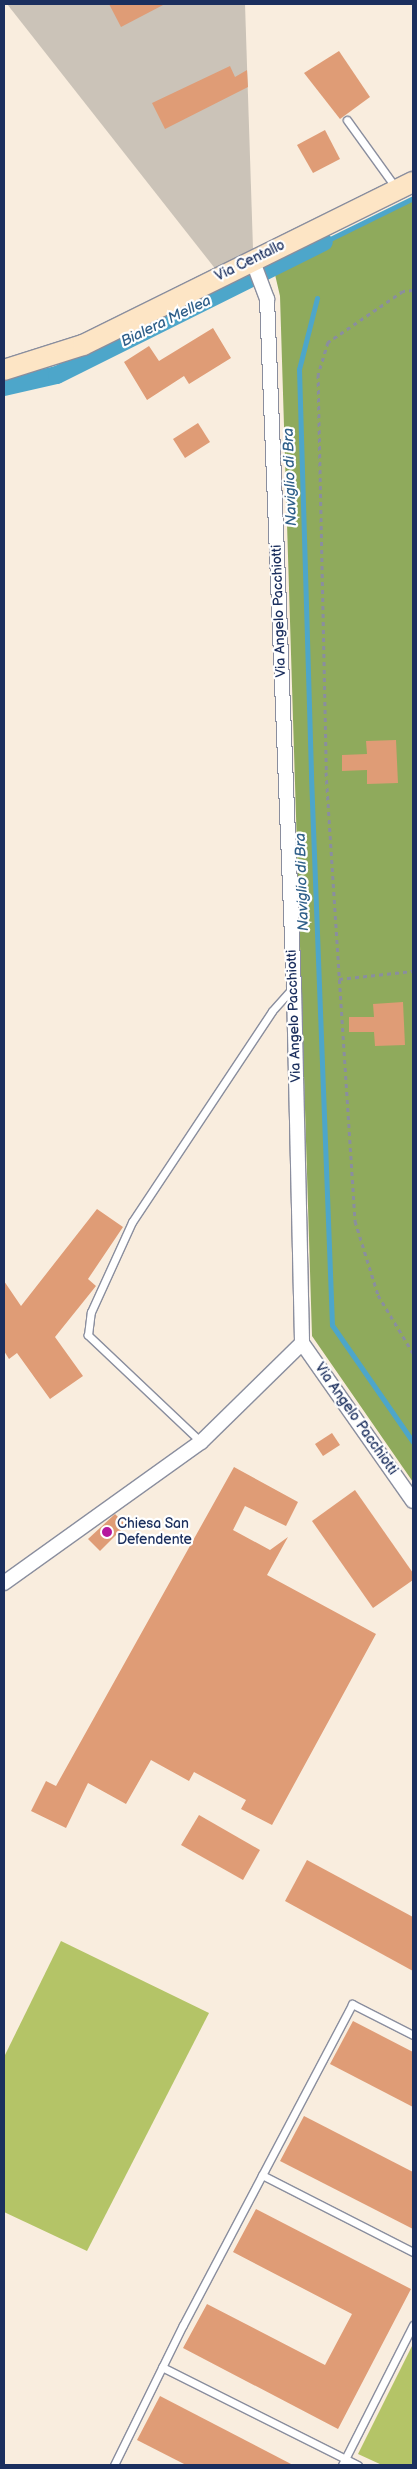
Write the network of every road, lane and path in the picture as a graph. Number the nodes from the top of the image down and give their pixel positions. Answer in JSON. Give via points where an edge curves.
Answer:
{"nodes":[{"id":1,"x":348,"y":120,"type":"dead end"},
{"id":2,"x":405,"y":186,"type":"edge"},
{"id":3,"x":254,"y":263,"type":"junction"},
{"id":4,"x":413,"y":290,"type":"edge"},
{"id":5,"x":4,"y":370,"type":"edge"},
{"id":6,"x":413,"y":971,"type":"edge"},
{"id":7,"x":339,"y":979,"type":"junction"},
{"id":8,"x":294,"y":988,"type":"junction"},
{"id":9,"x":302,"y":1343,"type":"junction"},
{"id":10,"x":413,"y":1353,"type":"edge"},
{"id":11,"x":202,"y":1442,"type":"junction"},
{"id":12,"x":413,"y":1501,"type":"edge"},
{"id":13,"x":4,"y":1584,"type":"edge"},
{"id":14,"x":413,"y":2035,"type":"edge"},
{"id":15,"x":262,"y":2175,"type":"junction"},
{"id":16,"x":413,"y":2252,"type":"edge"},
{"id":17,"x":413,"y":2325,"type":"edge"},
{"id":18,"x":162,"y":2367,"type":"junction"},
{"id":19,"x":344,"y":2462,"type":"edge"},
{"id":20,"x":114,"y":2465,"type":"edge"},
{"id":21,"x":358,"y":2465,"type":"edge"}],
"edges":[{"from":1,"to":2,"type":"lane"},
{"from":2,"to":3,"type":"main road","name":"Via Centallo"},
{"from":3,"to":5,"type":"main road","name":"Via Centallo","via":[[83,345]]},
{"from":3,"to":8,"type":"street","name":"Via Angelo Pacchiotti","via":[[268,299]]},
{"from":4,"to":7,"type":"path","via":[[403,291],[328,342],[318,374],[326,772]]},
{"from":6,"to":7,"type":"path"},
{"from":7,"to":10,"type":"path","via":[[355,1221],[378,1294]]},
{"from":8,"to":9,"type":"street","name":"Via Angelo Pacchiotti"},
{"from":8,"to":11,"type":"lane","via":[[272,1011],[132,1222],[91,1312],[88,1335]]},
{"from":9,"to":11,"type":"street"},
{"from":9,"to":12,"type":"street","name":"Via Angelo Pacchiotti"},
{"from":11,"to":13,"type":"street"},
{"from":14,"to":15,"type":"lane","via":[[352,2004]]},
{"from":15,"to":16,"type":"lane"},
{"from":15,"to":18,"type":"lane"},
{"from":17,"to":19,"type":"lane"},
{"from":18,"to":19,"type":"lane"},
{"from":18,"to":20,"type":"lane"},
{"from":19,"to":21,"type":"lane"}]}
